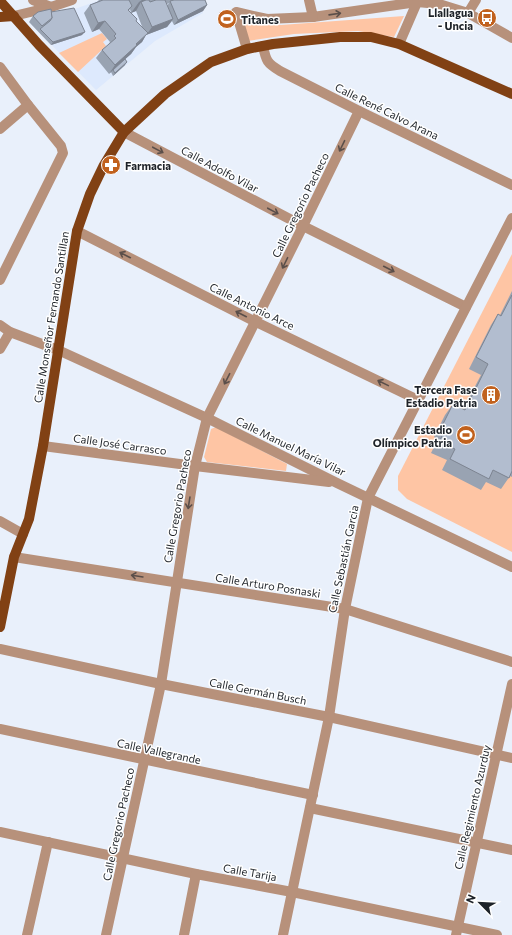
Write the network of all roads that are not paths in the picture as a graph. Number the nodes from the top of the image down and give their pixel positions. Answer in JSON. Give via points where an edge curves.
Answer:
{"nodes":[{"id":1,"x":33,"y":0,"type":"edge"},
{"id":2,"x":72,"y":0,"type":"edge"},
{"id":3,"x":309,"y":0,"type":"edge"},
{"id":4,"x":476,"y":0,"type":"edge"},
{"id":5,"x":0,"y":1,"type":"edge"},
{"id":6,"x":417,"y":1,"type":"edge"},
{"id":7,"x":51,"y":7,"type":"junction"},
{"id":8,"x":468,"y":13,"type":"junction"},
{"id":9,"x":14,"y":16,"type":"junction"},
{"id":10,"x":0,"y":17,"type":"edge"},
{"id":11,"x":313,"y":17,"type":"junction"},
{"id":12,"x":512,"y":38,"type":"edge"},
{"id":13,"x":399,"y":44,"type":"junction"},
{"id":14,"x":263,"y":46,"type":"junction"},
{"id":15,"x":247,"y":49,"type":"junction"},
{"id":16,"x":0,"y":67,"type":"edge"},
{"id":17,"x":512,"y":94,"type":"edge"},
{"id":18,"x":28,"y":105,"type":"junction"},
{"id":19,"x":359,"y":111,"type":"junction"},
{"id":20,"x":0,"y":129,"type":"edge"},
{"id":21,"x":124,"y":132,"type":"junction"},
{"id":22,"x":512,"y":185,"type":"edge"},
{"id":23,"x":512,"y":218,"type":"edge"},
{"id":24,"x":303,"y":226,"type":"junction"},
{"id":25,"x":77,"y":231,"type":"junction"},
{"id":26,"x":1,"y":276,"type":"edge"},
{"id":27,"x":466,"y":308,"type":"junction"},
{"id":28,"x":256,"y":322,"type":"junction"},
{"id":29,"x":0,"y":325,"type":"edge"},
{"id":30,"x":10,"y":332,"type":"junction"},
{"id":31,"x":0,"y":349,"type":"edge"},
{"id":32,"x":58,"y":350,"type":"junction"},
{"id":33,"x":418,"y":400,"type":"junction"},
{"id":34,"x":207,"y":418,"type":"junction"},
{"id":35,"x":43,"y":446,"type":"junction"},
{"id":36,"x":195,"y":466,"type":"junction"},
{"id":37,"x":337,"y":483,"type":"junction"},
{"id":38,"x":368,"y":498,"type":"junction"},
{"id":39,"x":0,"y":521,"type":"edge"},
{"id":40,"x":23,"y":534,"type":"junction"},
{"id":41,"x":14,"y":557,"type":"junction"},
{"id":42,"x":512,"y":567,"type":"edge"},
{"id":43,"x":176,"y":583,"type":"junction"},
{"id":44,"x":344,"y":609,"type":"junction"},
{"id":45,"x":0,"y":627,"type":"edge"},
{"id":46,"x":0,"y":648,"type":"edge"},
{"id":47,"x":512,"y":662,"type":"edge"},
{"id":48,"x":161,"y":684,"type":"junction"},
{"id":49,"x":512,"y":684,"type":"edge"},
{"id":50,"x":329,"y":717,"type":"junction"},
{"id":51,"x":0,"y":728,"type":"edge"},
{"id":52,"x":496,"y":754,"type":"junction"},
{"id":53,"x":512,"y":758,"type":"edge"},
{"id":54,"x":144,"y":760,"type":"junction"},
{"id":55,"x":313,"y":795,"type":"junction"},
{"id":56,"x":310,"y":808,"type":"junction"},
{"id":57,"x":0,"y":832,"type":"edge"},
{"id":58,"x":48,"y":842,"type":"junction"},
{"id":59,"x":476,"y":843,"type":"junction"},
{"id":60,"x":512,"y":850,"type":"edge"},
{"id":61,"x":123,"y":858,"type":"junction"},
{"id":62,"x":196,"y":874,"type":"junction"},
{"id":63,"x":292,"y":892,"type":"junction"},
{"id":64,"x":456,"y":931,"type":"edge"},
{"id":65,"x":27,"y":935,"type":"edge"},
{"id":66,"x":106,"y":935,"type":"edge"},
{"id":67,"x":184,"y":935,"type":"edge"},
{"id":68,"x":283,"y":935,"type":"edge"},
{"id":69,"x":497,"y":935,"type":"edge"}],
"edges":[{"from":1,"to":7,"type":"street"},
{"from":2,"to":7,"type":"street"},
{"from":3,"to":11,"type":"street"},
{"from":4,"to":8,"type":"street"},
{"from":5,"to":9,"type":"main road","name":"Calle Adolfo Vilar"},
{"from":6,"to":8,"type":"street","via":[[439,4]]},
{"from":11,"to":6,"type":"street","one_way":true},
{"from":6,"to":13,"type":"street"},
{"from":7,"to":9,"type":"street"},
{"from":8,"to":12,"type":"street"},
{"from":9,"to":10,"type":"main road"},
{"from":9,"to":21,"type":"main road","name":"Calle Adolfo Vilar"},
{"from":11,"to":15,"type":"street","via":[[267,19],[236,12]]},
{"from":13,"to":14,"type":"main road","name":"Calle Monseñor Fernando Santillan","via":[[371,37],[340,37]]},
{"from":13,"to":17,"type":"main road","name":"Calle Monseñor Fernando Santillan"},
{"from":14,"to":15,"type":"main road","name":"Calle Monseñor Fernando Santillan"},
{"from":14,"to":19,"type":"street","name":"Calle René Calvo Arana","via":[[268,63]]},
{"from":15,"to":21,"type":"main road","name":"Calle Monseñor Fernando Santillan","via":[[211,62],[165,94]]},
{"from":16,"to":18,"type":"street"},
{"from":18,"to":20,"type":"street"},
{"from":18,"to":26,"type":"street","via":[[61,146],[63,153]]},
{"from":19,"to":22,"type":"street","name":"Calle René Calvo Arana"},
{"from":19,"to":24,"type":"street","name":"Calle Gregorio Pacheco","one_way":true},
{"from":21,"to":24,"type":"street","name":"Calle Adolfo Vilar","one_way":true},
{"from":21,"to":25,"type":"main road","name":"Calle Monseñor Fernando Santillan","via":[[90,194]]},
{"from":23,"to":27,"type":"street","name":"Calle Sebastián Garcia"},
{"from":24,"to":27,"type":"street","name":"Calle Adolfo Vilar","one_way":true},
{"from":24,"to":28,"type":"street","name":"Calle Gregorio Pacheco","one_way":true},
{"from":28,"to":25,"type":"street","name":"Calle Antonio Arce","one_way":true},
{"from":25,"to":32,"type":"main road","name":"Calle Monseñor Fernando Santillan"},
{"from":27,"to":33,"type":"street","name":"Calle Sebastián Garcia"},
{"from":33,"to":28,"type":"street","name":"Calle Antonio Arce","one_way":true},
{"from":28,"to":34,"type":"street","name":"Calle Gregorio Pacheco","one_way":true},
{"from":29,"to":30,"type":"street","name":"Calle Manuel María Vilar"},
{"from":30,"to":31,"type":"street"},
{"from":30,"to":32,"type":"street","name":"Calle Manuel María Vilar"},
{"from":32,"to":34,"type":"street","name":"Calle Manuel María Vilar"},
{"from":32,"to":35,"type":"main road","name":"Calle Monseñor Fernando Santillan"},
{"from":33,"to":38,"type":"street","name":"Calle Sebastián Garcia"},
{"from":34,"to":36,"type":"street","name":"Calle Gregorio Pacheco"},
{"from":34,"to":37,"type":"street","name":"Calle Manuel María Vilar"},
{"from":35,"to":36,"type":"street","name":"Calle José Carrasco"},
{"from":35,"to":40,"type":"main road","name":"Calle Monseñor Fernando Santillan","via":[[29,519]]},
{"from":36,"to":37,"type":"street","name":"Calle José Carrasco"},
{"from":36,"to":43,"type":"street","name":"Calle Gregorio Pacheco","one_way":true},
{"from":37,"to":38,"type":"street","name":"Calle Manuel María Vilar"},
{"from":38,"to":42,"type":"street","name":"Calle Manuel María Vilar"},
{"from":38,"to":44,"type":"street","name":"Calle Sebastián Garcia"},
{"from":39,"to":40,"type":"street"},
{"from":40,"to":41,"type":"main road","name":"Calle Monseñor Fernando Santillan"},
{"from":43,"to":41,"type":"street","name":"Calle Arturo Posnaski","one_way":true},
{"from":41,"to":45,"type":"main road","name":"Calle Monseñor Fernando Santillan"},
{"from":43,"to":44,"type":"street","name":"Calle Arturo Posnaski"},
{"from":43,"to":48,"type":"street","name":"Calle Gregorio Pacheco"},
{"from":44,"to":47,"type":"street","name":"Calle Arturo Posnaski"},
{"from":44,"to":50,"type":"street","name":"Calle Sebastián Garcia"},
{"from":46,"to":48,"type":"street","name":"Calle Germán Busch"},
{"from":48,"to":50,"type":"street","name":"Calle Germán Busch"},
{"from":48,"to":54,"type":"street","name":"Calle Gregorio Pacheco"},
{"from":49,"to":52,"type":"street","name":"Calle Regimiento Azurduy"},
{"from":50,"to":52,"type":"street","name":"Calle Germán Busch"},
{"from":50,"to":55,"type":"street","name":"Calle Sebastián Garcia"},
{"from":51,"to":54,"type":"street","name":"Calle Vallegrande"},
{"from":52,"to":53,"type":"street","name":"Calle Germán Busch"},
{"from":52,"to":59,"type":"street","name":"Calle Regimiento Azurduy"},
{"from":54,"to":55,"type":"street","name":"Calle Vallegrande"},
{"from":54,"to":61,"type":"street","name":"Calle Gregorio Pacheco"},
{"from":55,"to":56,"type":"street","name":"Calle Sebastián Garcia"},
{"from":56,"to":59,"type":"street"},
{"from":56,"to":63,"type":"street","name":"Calle Sebastián Garcia"},
{"from":57,"to":58,"type":"street","name":"Calle Tarija"},
{"from":58,"to":61,"type":"street","name":"Calle Tarija"},
{"from":58,"to":65,"type":"street"},
{"from":59,"to":60,"type":"street"},
{"from":59,"to":64,"type":"street","name":"Calle Regimiento Azurduy"},
{"from":61,"to":62,"type":"street","name":"Calle Tarija"},
{"from":61,"to":66,"type":"street","name":"Calle Gregorio Pacheco"},
{"from":62,"to":63,"type":"street","name":"Calle Tarija"},
{"from":62,"to":67,"type":"street"},
{"from":63,"to":64,"type":"street","name":"Calle Tarija"},
{"from":63,"to":68,"type":"street","name":"Calle Sebastián Garcia"},
{"from":64,"to":69,"type":"street","name":"Calle Tarija"}]}
